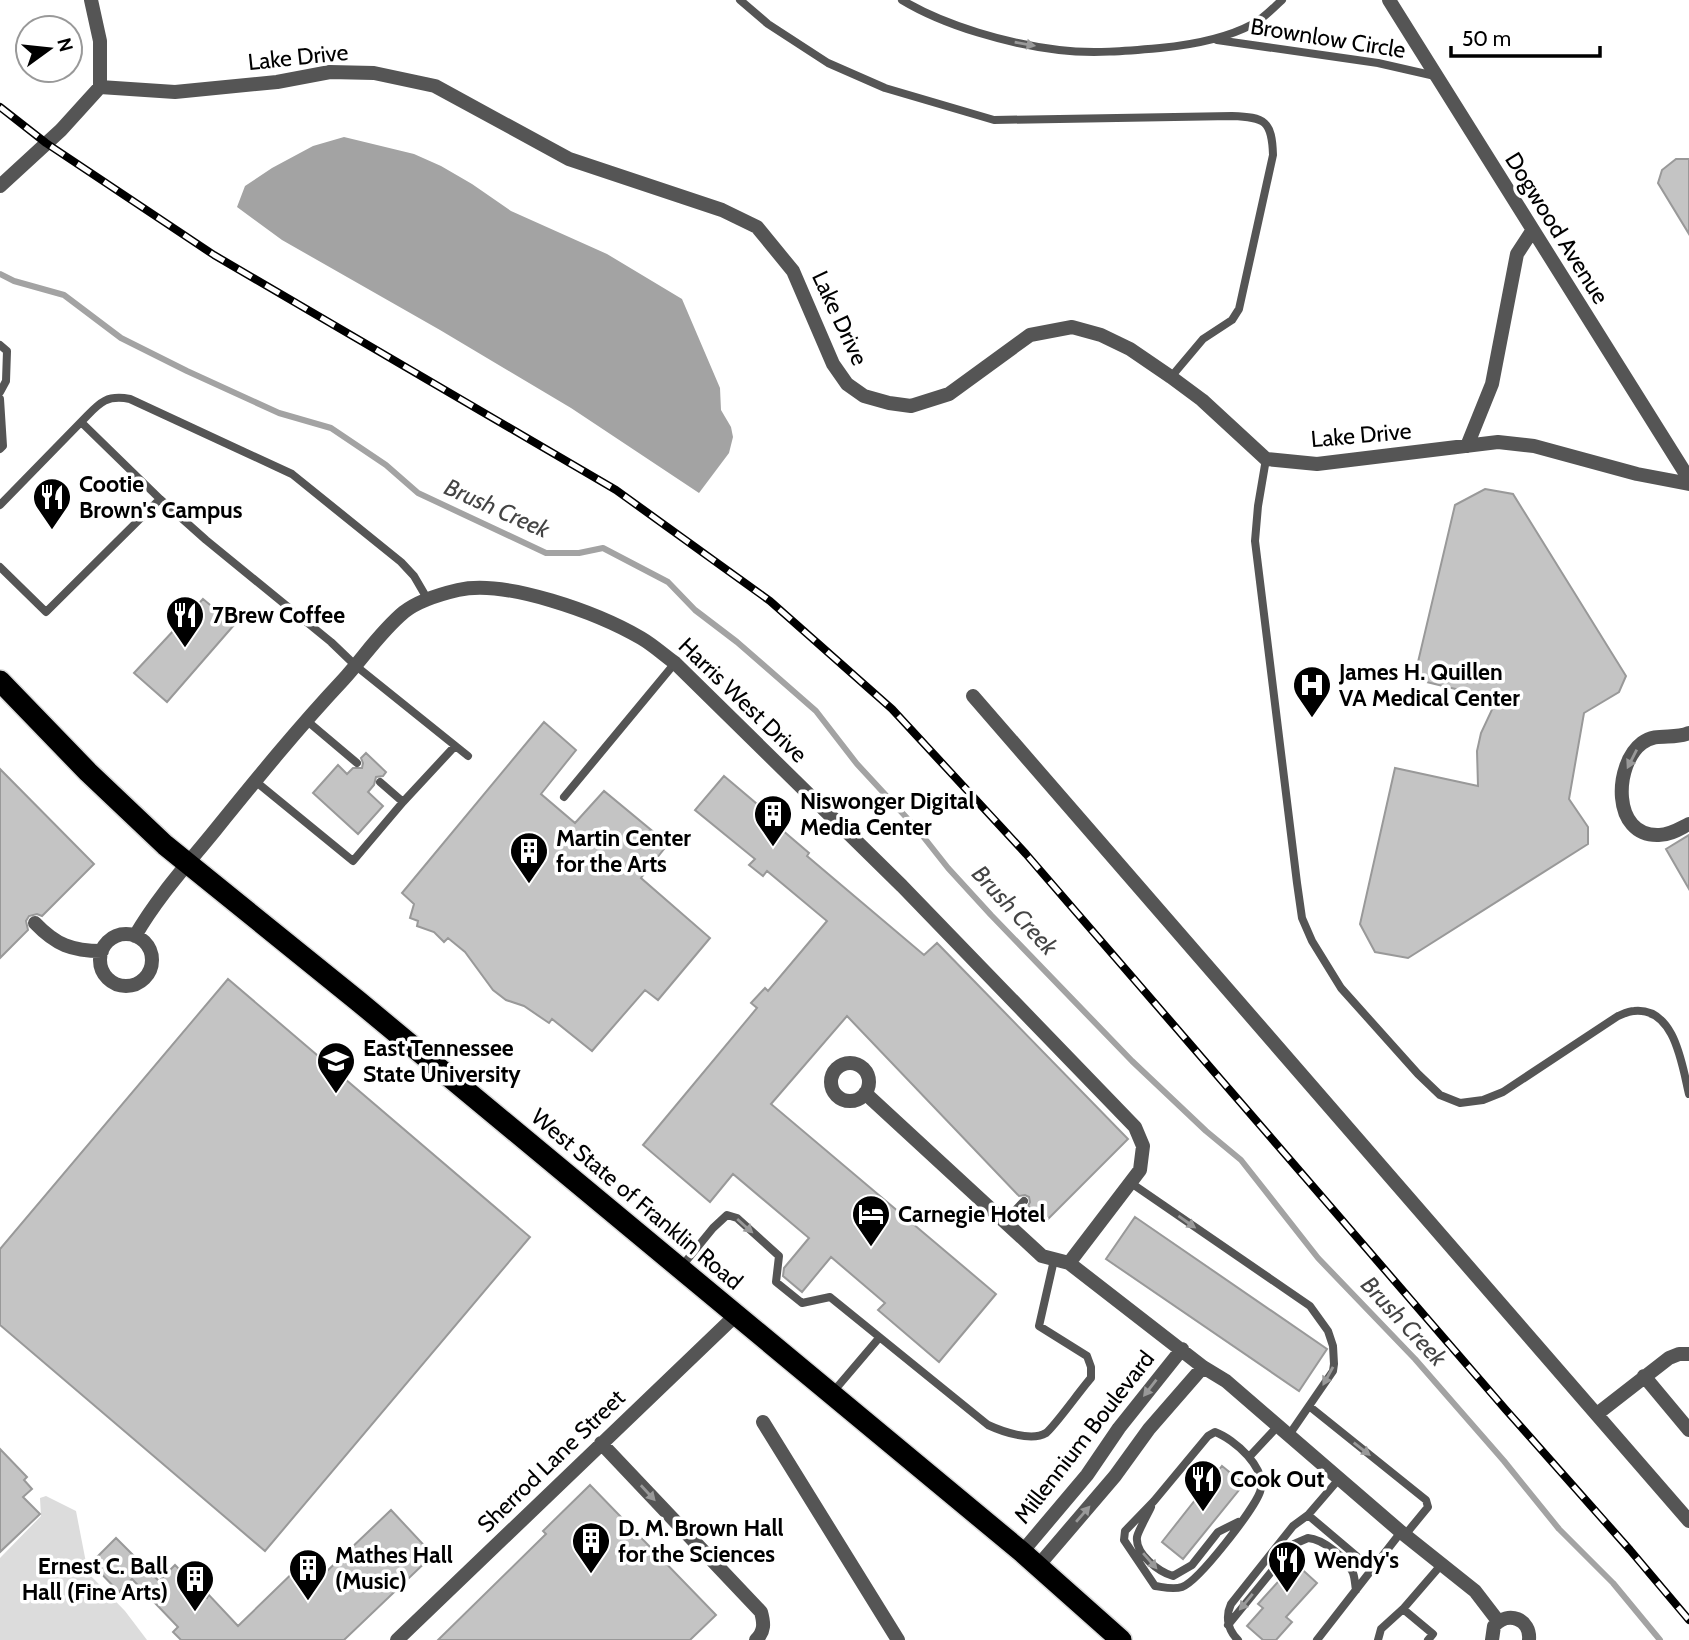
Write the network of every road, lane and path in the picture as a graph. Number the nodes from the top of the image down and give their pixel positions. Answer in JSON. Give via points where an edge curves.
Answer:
{"nodes":[{"id":1,"x":90,"y":0,"type":"edge"},
{"id":2,"x":740,"y":0,"type":"edge"},
{"id":3,"x":901,"y":0,"type":"edge"},
{"id":4,"x":1282,"y":0,"type":"edge"},
{"id":5,"x":1389,"y":0,"type":"edge"},
{"id":6,"x":1214,"y":39,"type":"junction"},
{"id":7,"x":1435,"y":76,"type":"junction"},
{"id":8,"x":100,"y":87,"type":"junction"},
{"id":9,"x":0,"y":185,"type":"edge"},
{"id":10,"x":1532,"y":231,"type":"junction"},
{"id":11,"x":0,"y":345,"type":"edge"},
{"id":12,"x":1171,"y":377,"type":"junction"},
{"id":13,"x":0,"y":392,"type":"edge"},
{"id":14,"x":0,"y":399,"type":"edge"},
{"id":15,"x":81,"y":422,"type":"junction"},
{"id":16,"x":1467,"y":446,"type":"junction"},
{"id":17,"x":0,"y":449,"type":"edge"},
{"id":18,"x":1266,"y":459,"type":"junction"},
{"id":19,"x":1689,"y":482,"type":"edge"},
{"id":20,"x":160,"y":499,"type":"junction"},
{"id":21,"x":0,"y":505,"type":"edge"},
{"id":22,"x":0,"y":568,"type":"edge"},
{"id":23,"x":428,"y":600,"type":"junction"},
{"id":24,"x":675,"y":663,"type":"junction"},
{"id":25,"x":356,"y":666,"type":"junction"},
{"id":26,"x":0,"y":681,"type":"edge"},
{"id":27,"x":973,"y":696,"type":"dead end"},
{"id":28,"x":306,"y":720,"type":"junction"},
{"id":29,"x":1689,"y":733,"type":"edge"},
{"id":30,"x":455,"y":746,"type":"junction"},
{"id":31,"x":468,"y":756,"type":"dead end"},
{"id":32,"x":357,"y":763,"type":"dead end"},
{"id":33,"x":254,"y":780,"type":"junction"},
{"id":34,"x":380,"y":782,"type":"dead end"},
{"id":35,"x":564,"y":797,"type":"dead end"},
{"id":36,"x":403,"y":802,"type":"junction"},
{"id":37,"x":1689,"y":824,"type":"edge"},
{"id":38,"x":188,"y":863,"type":"junction"},
{"id":39,"x":36,"y":923,"type":"dead end"},
{"id":40,"x":135,"y":936,"type":"junction"},
{"id":41,"x":102,"y":951,"type":"junction"},
{"id":42,"x":865,"y":1093,"type":"dead end"},
{"id":43,"x":1689,"y":1094,"type":"edge"},
{"id":44,"x":1131,"y":1183,"type":"junction"},
{"id":45,"x":1024,"y":1201,"type":"dead end"},
{"id":46,"x":1005,"y":1221,"type":"junction"},
{"id":47,"x":1054,"y":1260,"type":"junction"},
{"id":48,"x":1069,"y":1263,"type":"junction"},
{"id":49,"x":680,"y":1268,"type":"junction"},
{"id":50,"x":736,"y":1315,"type":"junction"},
{"id":51,"x":879,"y":1338,"type":"junction"},
{"id":52,"x":1182,"y":1349,"type":"junction"},
{"id":53,"x":1689,"y":1354,"type":"edge"},
{"id":54,"x":1203,"y":1367,"type":"junction"},
{"id":55,"x":1644,"y":1376,"type":"junction"},
{"id":56,"x":831,"y":1394,"type":"junction"},
{"id":57,"x":1309,"y":1406,"type":"junction"},
{"id":58,"x":1597,"y":1414,"type":"junction"},
{"id":59,"x":763,"y":1422,"type":"dead end"},
{"id":60,"x":1689,"y":1430,"type":"edge"},
{"id":61,"x":1283,"y":1431,"type":"junction"},
{"id":62,"x":601,"y":1443,"type":"junction"},
{"id":63,"x":1250,"y":1456,"type":"junction"},
{"id":64,"x":1339,"y":1479,"type":"junction"},
{"id":65,"x":1154,"y":1501,"type":"junction"},
{"id":66,"x":1308,"y":1515,"type":"junction"},
{"id":67,"x":1240,"y":1521,"type":"junction"},
{"id":68,"x":1689,"y":1521,"type":"edge"},
{"id":69,"x":1403,"y":1534,"type":"junction"},
{"id":70,"x":1022,"y":1552,"type":"junction"},
{"id":71,"x":1441,"y":1564,"type":"junction"},
{"id":72,"x":1038,"y":1566,"type":"junction"},
{"id":73,"x":1373,"y":1570,"type":"junction"},
{"id":74,"x":1356,"y":1590,"type":"junction"},
{"id":75,"x":1403,"y":1609,"type":"junction"},
{"id":76,"x":1498,"y":1621,"type":"junction"},
{"id":77,"x":1228,"y":1625,"type":"junction"},
{"id":78,"x":1381,"y":1629,"type":"junction"},
{"id":79,"x":397,"y":1640,"type":"edge"},
{"id":80,"x":756,"y":1640,"type":"edge"},
{"id":81,"x":898,"y":1640,"type":"edge"},
{"id":82,"x":1121,"y":1640,"type":"edge"},
{"id":83,"x":1238,"y":1640,"type":"edge"},
{"id":84,"x":1317,"y":1640,"type":"edge"},
{"id":85,"x":1371,"y":1640,"type":"edge"},
{"id":86,"x":1378,"y":1640,"type":"edge"},
{"id":87,"x":1428,"y":1640,"type":"edge"},
{"id":88,"x":1492,"y":1640,"type":"edge"},
{"id":89,"x":1530,"y":1640,"type":"edge"}],
"edges":[{"from":1,"to":8,"type":"street","via":[[100,41]]},
{"from":2,"to":12,"type":"lane","via":[[828,63],[885,88],[994,120],[1232,116],[1259,118],[1266,124],[1272,134],[1273,155],[1239,309],[1232,320],[1203,339]]},
{"from":3,"to":6,"type":"lane","name":"Brownlow Circle","one_way":true,"via":[[959,25],[1060,50],[1124,51]]},
{"from":4,"to":6,"type":"lane","name":"Brownlow Circle","via":[[1254,24]]},
{"from":5,"to":7,"type":"street","name":"Dogwood Avenue"},
{"from":6,"to":7,"type":"lane","name":"Brownlow Circle"},
{"from":7,"to":10,"type":"street","name":"Dogwood Avenue"},
{"from":8,"to":9,"type":"street"},
{"from":8,"to":12,"type":"street","name":"Lake Drive","via":[[175,92],[330,72],[374,73],[436,86],[569,159],[722,210],[757,227],[793,271],[833,364],[847,384],[864,396],[889,403],[911,406],[949,394],[1030,335],[1056,328],[1101,335]]},
{"from":10,"to":16,"type":"street","via":[[1517,254],[1492,384]]},
{"from":10,"to":19,"type":"street","name":"Dogwood Avenue"},
{"from":11,"to":13,"type":"lane","via":[[7,351],[7,361]]},
{"from":12,"to":18,"type":"street","name":"Lake Drive"},
{"from":14,"to":17,"type":"lane"},
{"from":15,"to":20,"type":"lane"},
{"from":15,"to":21,"type":"lane"},
{"from":15,"to":23,"type":"lane","via":[[104,399],[130,399],[292,474],[401,562]]},
{"from":16,"to":18,"type":"street","name":"Lake Drive","via":[[1317,464]]},
{"from":16,"to":19,"type":"street","name":"Lake Drive","via":[[1498,442],[1534,446],[1637,474]]},
{"from":18,"to":43,"type":"lane","via":[[1255,541],[1297,883],[1302,918],[1341,988],[1440,1095],[1460,1103],[1503,1091],[1618,1016],[1636,1010],[1656,1016],[1670,1030]]},
{"from":20,"to":22,"type":"lane","via":[[47,612]]},
{"from":20,"to":25,"type":"lane"},
{"from":23,"to":24,"type":"street","name":"Harris West Drive","via":[[486,587],[518,592],[604,620],[642,638]]},
{"from":23,"to":25,"type":"street","name":"Harris West Drive","via":[[406,610]]},
{"from":24,"to":35,"type":"lane"},
{"from":24,"to":44,"type":"street","name":"Harris West Drive","via":[[902,886],[1135,1127],[1143,1146],[1140,1170]]},
{"from":25,"to":28,"type":"street","name":"Harris West Drive"},
{"from":25,"to":30,"type":"lane"},
{"from":26,"to":38,"type":"highway","name":"West State of Franklin Road","via":[[88,772]]},
{"from":27,"to":58,"type":"street"},
{"from":28,"to":32,"type":"lane"},
{"from":28,"to":33,"type":"street","name":"Harris West Drive"},
{"from":29,"to":37,"type":"street","one_way":true,"via":[[1655,736],[1642,743],[1631,755],[1621,797],[1622,809],[1645,833],[1671,833]]},
{"from":30,"to":31,"type":"lane"},
{"from":30,"to":36,"type":"lane"},
{"from":33,"to":36,"type":"lane","via":[[353,861]]},
{"from":33,"to":38,"type":"street","name":"Harris West Drive"},
{"from":34,"to":36,"type":"lane"},
{"from":38,"to":40,"type":"street","name":"Harris West Drive"},
{"from":38,"to":49,"type":"highway","name":"West State of Franklin Road"},
{"from":39,"to":41,"type":"street","via":[[70,949]]},
{"from":40,"to":41,"type":"street","via":[[119,935]]},
{"from":40,"to":41,"type":"street","via":[[152,955],[150,972],[138,984],[112,982],[102,969]]},
{"from":42,"to":46,"type":"street"},
{"from":44,"to":48,"type":"street","name":"Harris West Drive"},
{"from":44,"to":57,"type":"lane","one_way":true,"via":[[1310,1306],[1320,1318],[1333,1346],[1334,1364]]},
{"from":45,"to":46,"type":"lane"},
{"from":46,"to":47,"type":"street","via":[[1042,1256]]},
{"from":47,"to":48,"type":"street"},
{"from":47,"to":51,"type":"lane","via":[[1039,1326],[1087,1356],[1091,1378],[1045,1433],[1006,1434],[988,1425]]},
{"from":48,"to":52,"type":"street"},
{"from":49,"to":50,"type":"highway","name":"West State of Franklin Road"},
{"from":49,"to":51,"type":"lane","one_way":true,"via":[[727,1215],[737,1218],[779,1256],[776,1282],[802,1303],[830,1297]]},
{"from":50,"to":56,"type":"highway","name":"West State of Franklin Road"},
{"from":50,"to":62,"type":"street","name":"Sherrod Lane Street"},
{"from":51,"to":56,"type":"lane"},
{"from":52,"to":54,"type":"street"},
{"from":52,"to":70,"type":"street","name":"Millennium Boulevard","one_way":true},
{"from":53,"to":55,"type":"street","via":[[1669,1358]]},
{"from":54,"to":61,"type":"street"},
{"from":72,"to":54,"type":"street","one_way":true},
{"from":55,"to":58,"type":"street"},
{"from":55,"to":60,"type":"street"},
{"from":56,"to":70,"type":"highway","name":"West State of Franklin Road"},
{"from":57,"to":61,"type":"lane"},
{"from":57,"to":69,"type":"lane","one_way":true,"via":[[1426,1500],[1428,1507]]},
{"from":58,"to":68,"type":"street"},
{"from":59,"to":81,"type":"street"},
{"from":61,"to":63,"type":"lane"},
{"from":61,"to":64,"type":"street"},
{"from":62,"to":79,"type":"street","name":"Sherrod Lane Street"},
{"from":62,"to":80,"type":"street","one_way":true,"via":[[761,1612],[764,1624]]},
{"from":63,"to":65,"type":"lane","via":[[1215,1432]]},
{"from":63,"to":67,"type":"lane","via":[[1261,1491]]},
{"from":64,"to":66,"type":"lane"},
{"from":64,"to":69,"type":"street"},
{"from":65,"to":67,"type":"lane","one_way":true,"via":[[1137,1536],[1139,1545],[1153,1565],[1173,1576],[1192,1565],[1218,1532]]},
{"from":65,"to":67,"type":"lane","via":[[1125,1531],[1124,1541],[1155,1586],[1182,1587],[1197,1577]]},
{"from":66,"to":73,"type":"lane"},
{"from":66,"to":77,"type":"lane","via":[[1293,1526],[1231,1604],[1226,1614]]},
{"from":69,"to":71,"type":"street"},
{"from":69,"to":73,"type":"lane"},
{"from":70,"to":72,"type":"highway","name":"West State of Franklin Road"},
{"from":71,"to":75,"type":"lane"},
{"from":71,"to":76,"type":"street","via":[[1475,1591]]},
{"from":72,"to":82,"type":"highway","name":"West State of Franklin Road"},
{"from":73,"to":74,"type":"lane"},
{"from":74,"to":77,"type":"lane","one_way":true,"via":[[1353,1572],[1344,1561],[1323,1543],[1308,1538],[1294,1545]]},
{"from":74,"to":84,"type":"lane"},
{"from":75,"to":78,"type":"lane"},
{"from":75,"to":87,"type":"lane","via":[[1433,1634]]},
{"from":76,"to":88,"type":"street"},
{"from":76,"to":89,"type":"street","via":[[1506,1617],[1521,1620],[1528,1627]]},
{"from":77,"to":83,"type":"lane"},
{"from":78,"to":85,"type":"lane"},
{"from":78,"to":86,"type":"lane"}]}
